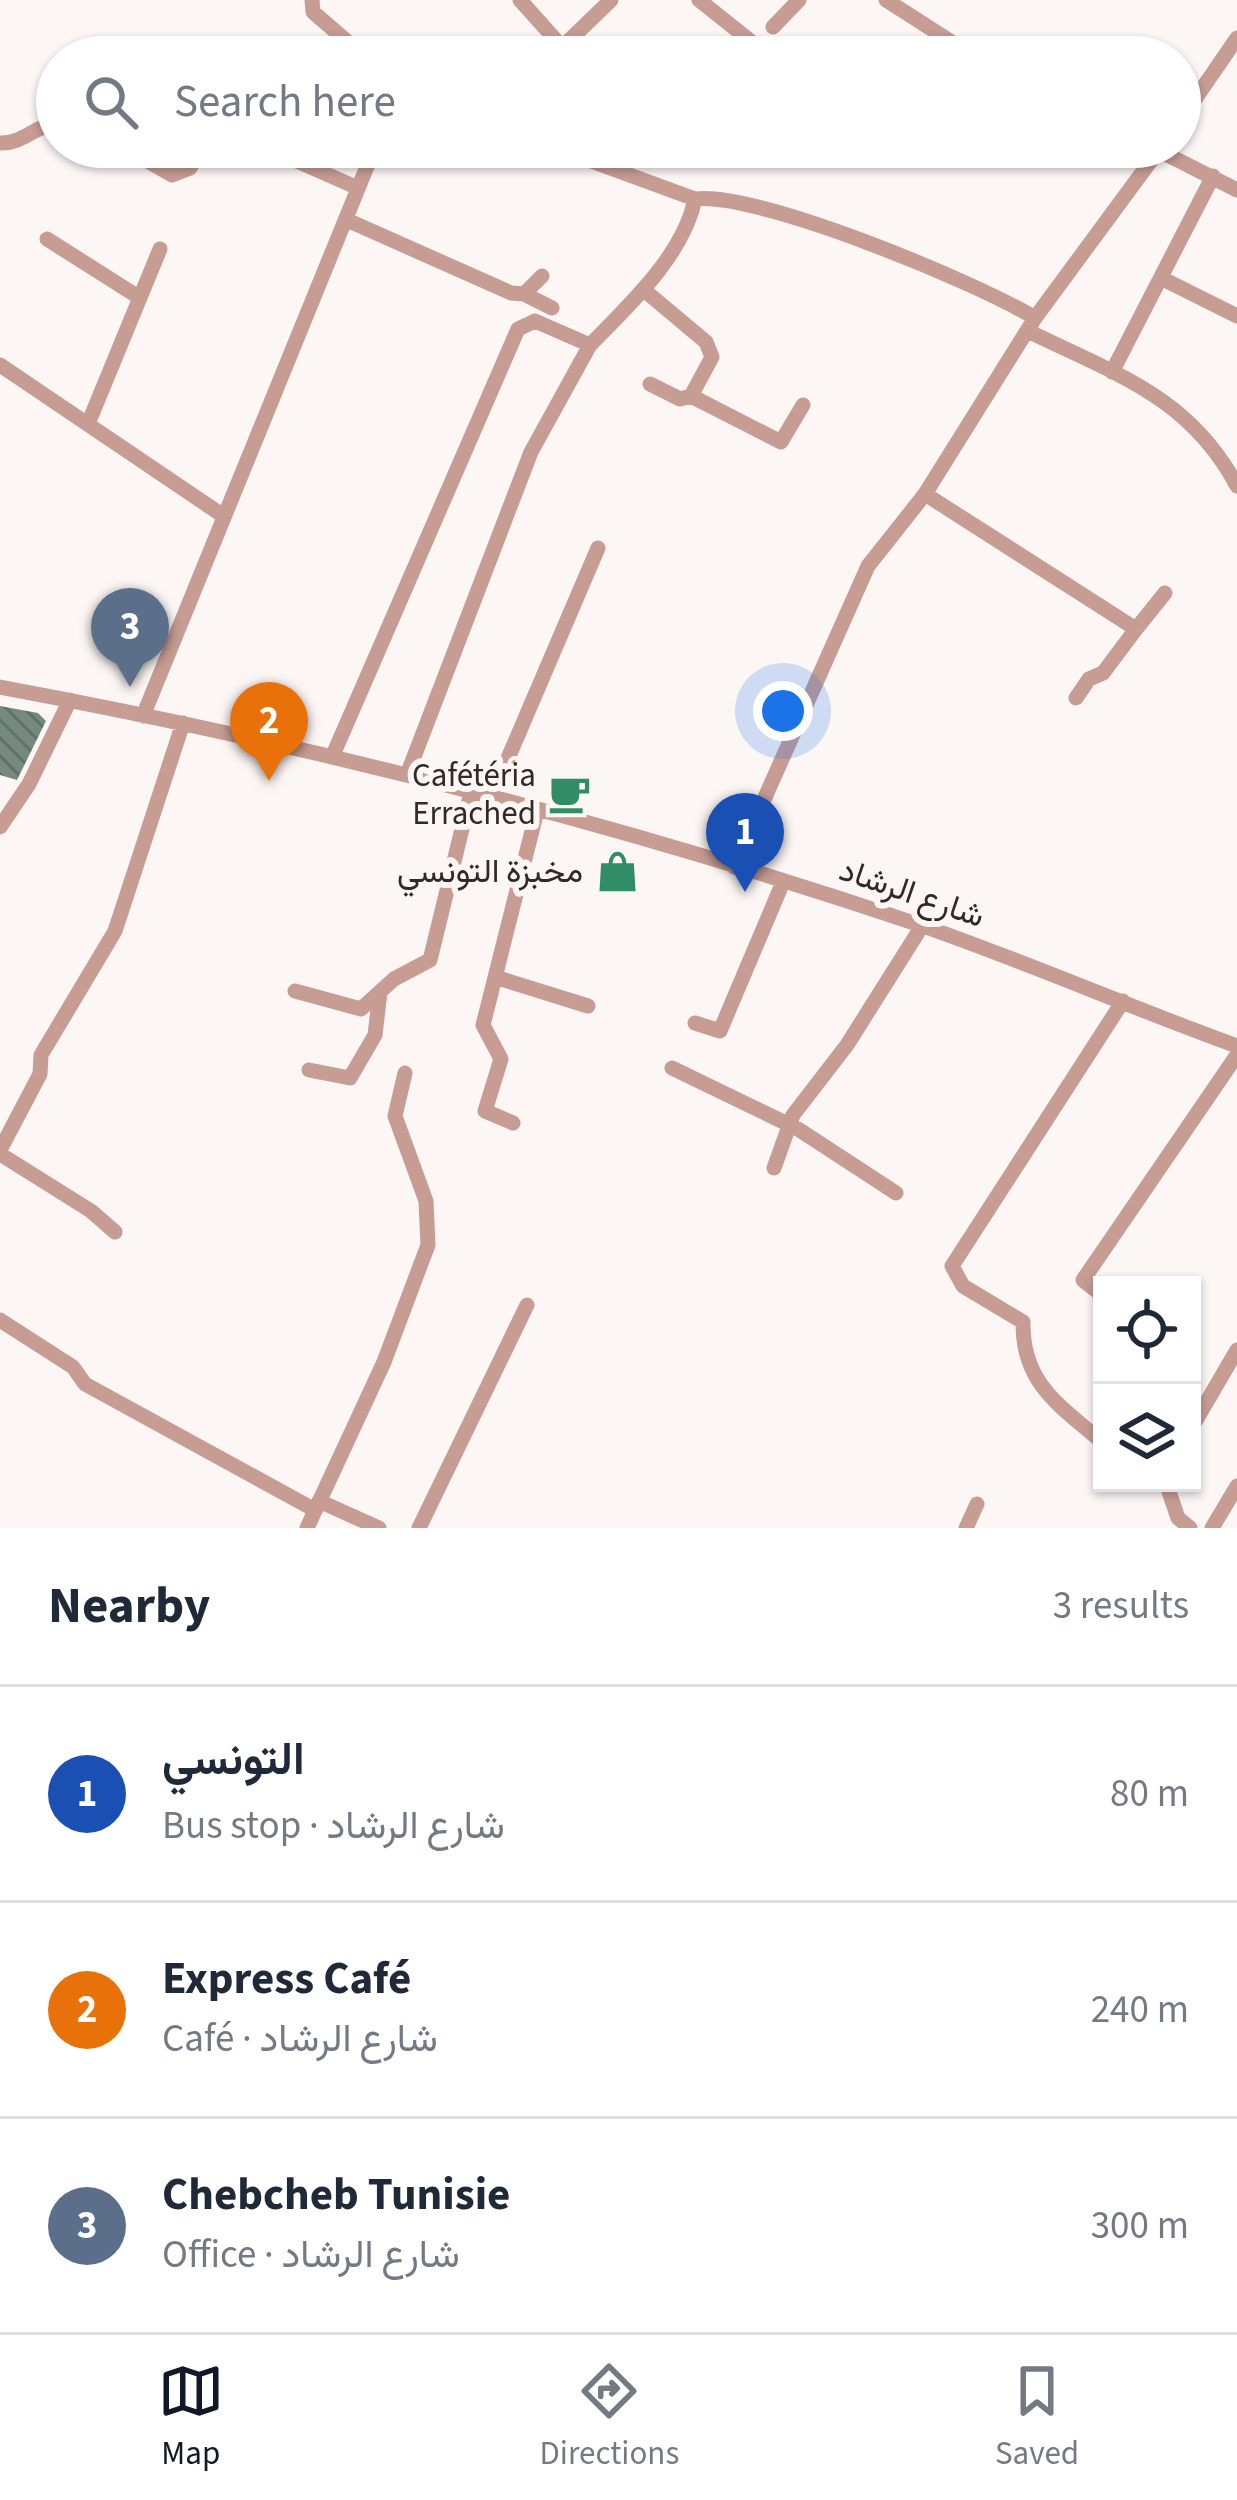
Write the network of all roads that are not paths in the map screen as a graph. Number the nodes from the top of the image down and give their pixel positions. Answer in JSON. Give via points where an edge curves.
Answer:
{"nodes":[{"id":1,"x":312,"y":0,"type":"edge"},
{"id":2,"x":520,"y":0,"type":"edge"},
{"id":3,"x":610,"y":0,"type":"edge"},
{"id":4,"x":699,"y":0,"type":"edge"},
{"id":5,"x":799,"y":0,"type":"edge"},
{"id":6,"x":886,"y":0,"type":"edge"},
{"id":7,"x":773,"y":27,"type":"dead end"},
{"id":8,"x":341,"y":36,"type":"edge"},
{"id":9,"x":546,"y":36,"type":"edge"},
{"id":10,"x":573,"y":36,"type":"edge"},
{"id":11,"x":744,"y":36,"type":"edge"},
{"id":12,"x":942,"y":36,"type":"edge"},
{"id":13,"x":1237,"y":38,"type":"edge"},
{"id":14,"x":1201,"y":90,"type":"edge"},
{"id":15,"x":36,"y":132,"type":"edge"},
{"id":16,"x":0,"y":143,"type":"edge"},
{"id":17,"x":158,"y":168,"type":"edge"},
{"id":18,"x":190,"y":168,"type":"edge"},
{"id":19,"x":313,"y":168,"type":"edge"},
{"id":20,"x":366,"y":168,"type":"edge"},
{"id":21,"x":610,"y":168,"type":"edge"},
{"id":22,"x":1143,"y":168,"type":"edge"},
{"id":23,"x":1198,"y":168,"type":"edge"},
{"id":24,"x":1214,"y":176,"type":"junction"},
{"id":25,"x":358,"y":188,"type":"junction"},
{"id":26,"x":1237,"y":190,"type":"edge"},
{"id":27,"x":695,"y":199,"type":"junction"},
{"id":28,"x":347,"y":220,"type":"junction"},
{"id":29,"x":47,"y":239,"type":"dead end"},
{"id":30,"x":160,"y":249,"type":"dead end"},
{"id":31,"x":542,"y":276,"type":"dead end"},
{"id":32,"x":1161,"y":278,"type":"junction"},
{"id":33,"x":644,"y":290,"type":"junction"},
{"id":34,"x":524,"y":294,"type":"junction"},
{"id":35,"x":140,"y":298,"type":"junction"},
{"id":36,"x":552,"y":308,"type":"dead end"},
{"id":37,"x":1237,"y":316,"type":"edge"},
{"id":38,"x":1031,"y":325,"type":"junction"},
{"id":39,"x":590,"y":345,"type":"junction"},
{"id":40,"x":0,"y":365,"type":"edge"},
{"id":41,"x":1112,"y":372,"type":"junction"},
{"id":42,"x":650,"y":385,"type":"dead end"},
{"id":43,"x":691,"y":396,"type":"junction"},
{"id":44,"x":803,"y":405,"type":"dead end"},
{"id":45,"x":88,"y":424,"type":"junction"},
{"id":46,"x":1237,"y":486,"type":"edge"},
{"id":47,"x":925,"y":494,"type":"junction"},
{"id":48,"x":222,"y":515,"type":"junction"},
{"id":49,"x":598,"y":548,"type":"dead end"},
{"id":50,"x":1165,"y":593,"type":"dead end"},
{"id":51,"x":1136,"y":629,"type":"junction"},
{"id":52,"x":0,"y":687,"type":"edge"},
{"id":53,"x":1076,"y":698,"type":"dead end"},
{"id":54,"x":70,"y":700,"type":"junction"},
{"id":55,"x":143,"y":716,"type":"junction"},
{"id":56,"x":183,"y":723,"type":"junction"},
{"id":57,"x":333,"y":755,"type":"junction"},
{"id":58,"x":407,"y":775,"type":"junction"},
{"id":59,"x":471,"y":792,"type":"junction"},
{"id":60,"x":491,"y":798,"type":"junction"},
{"id":61,"x":537,"y":811,"type":"junction"},
{"id":62,"x":0,"y":827,"type":"edge"},
{"id":63,"x":734,"y":867,"type":"junction"},
{"id":64,"x":783,"y":882,"type":"junction"},
{"id":65,"x":922,"y":926,"type":"junction"},
{"id":66,"x":495,"y":977,"type":"junction"},
{"id":67,"x":381,"y":989,"type":"junction"},
{"id":68,"x":295,"y":991,"type":"dead end"},
{"id":69,"x":1123,"y":1001,"type":"junction"},
{"id":70,"x":587,"y":1006,"type":"dead end"},
{"id":71,"x":695,"y":1023,"type":"dead end"},
{"id":72,"x":1237,"y":1051,"type":"edge"},
{"id":73,"x":673,"y":1068,"type":"dead end"},
{"id":74,"x":309,"y":1070,"type":"dead end"},
{"id":75,"x":405,"y":1073,"type":"dead end"},
{"id":76,"x":513,"y":1123,"type":"dead end"},
{"id":77,"x":789,"y":1124,"type":"junction"},
{"id":78,"x":0,"y":1152,"type":"edge"},
{"id":79,"x":774,"y":1168,"type":"dead end"},
{"id":80,"x":896,"y":1193,"type":"dead end"},
{"id":81,"x":115,"y":1232,"type":"dead end"},
{"id":82,"x":1093,"y":1288,"type":"edge"},
{"id":83,"x":526,"y":1305,"type":"dead end"},
{"id":84,"x":0,"y":1320,"type":"edge"},
{"id":85,"x":1237,"y":1350,"type":"edge"},
{"id":86,"x":1201,"y":1412,"type":"edge"},
{"id":87,"x":1093,"y":1433,"type":"edge"},
{"id":88,"x":1237,"y":1486,"type":"edge"},
{"id":89,"x":1167,"y":1492,"type":"edge"},
{"id":90,"x":977,"y":1504,"type":"dead end"},
{"id":91,"x":317,"y":1506,"type":"junction"},
{"id":92,"x":1179,"y":1524,"type":"edge"},
{"id":93,"x":307,"y":1528,"type":"edge"},
{"id":94,"x":380,"y":1528,"type":"edge"},
{"id":95,"x":419,"y":1528,"type":"edge"},
{"id":96,"x":966,"y":1528,"type":"edge"},
{"id":97,"x":1212,"y":1528,"type":"edge"}],
"edges":[{"from":1,"to":8,"type":"street","via":[[313,12]]},
{"from":2,"to":9,"type":"street"},
{"from":3,"to":10,"type":"street"},
{"from":4,"to":11,"type":"street"},
{"from":5,"to":7,"type":"street"},
{"from":6,"to":12,"type":"street"},
{"from":13,"to":14,"type":"street"},
{"from":15,"to":16,"type":"street"},
{"from":17,"to":18,"type":"street","via":[[172,176]]},
{"from":19,"to":25,"type":"street"},
{"from":20,"to":25,"type":"street"},
{"from":21,"to":27,"type":"street"},
{"from":22,"to":38,"type":"street"},
{"from":23,"to":24,"type":"street"},
{"from":24,"to":26,"type":"street"},
{"from":24,"to":32,"type":"street"},
{"from":25,"to":28,"type":"street"},
{"from":27,"to":33,"type":"street","via":[[691,220]]},
{"from":27,"to":38,"type":"street","via":[[752,206],[973,282]]},
{"from":28,"to":34,"type":"street"},
{"from":28,"to":48,"type":"street"},
{"from":29,"to":35,"type":"street"},
{"from":30,"to":35,"type":"street"},
{"from":31,"to":34,"type":"street"},
{"from":32,"to":37,"type":"street"},
{"from":32,"to":41,"type":"street"},
{"from":33,"to":39,"type":"street"},
{"from":33,"to":43,"type":"street","via":[[706,342],[712,357]]},
{"from":34,"to":36,"type":"street"},
{"from":35,"to":45,"type":"street"},
{"from":38,"to":41,"type":"street"},
{"from":38,"to":47,"type":"street"},
{"from":39,"to":57,"type":"street","via":[[535,321],[518,329]]},
{"from":39,"to":58,"type":"street","via":[[531,452]]},
{"from":40,"to":45,"type":"street"},
{"from":41,"to":46,"type":"street","via":[[1203,431]]},
{"from":42,"to":43,"type":"street"},
{"from":43,"to":44,"type":"street","via":[[781,442]]},
{"from":45,"to":48,"type":"street"},
{"from":47,"to":51,"type":"street"},
{"from":47,"to":63,"type":"street","via":[[844,609]]},
{"from":48,"to":55,"type":"street"},
{"from":49,"to":60,"type":"street"},
{"from":50,"to":51,"type":"street"},
{"from":51,"to":53,"type":"street"},
{"from":52,"to":54,"type":"street","name":"شارع الرشاد"},
{"from":54,"to":55,"type":"street","name":"شارع الرشاد"},
{"from":54,"to":62,"type":"street"},
{"from":55,"to":56,"type":"street","name":"شارع الرشاد"},
{"from":56,"to":57,"type":"street","name":"شارع الرشاد"},
{"from":56,"to":78,"type":"street","via":[[115,931],[41,1055],[40,1074]]},
{"from":57,"to":58,"type":"street","name":"شارع الرشاد"},
{"from":58,"to":59,"type":"street","name":"شارع الرشاد"},
{"from":59,"to":60,"type":"street","name":"شارع الرشاد"},
{"from":59,"to":67,"type":"street","via":[[430,960]]},
{"from":60,"to":61,"type":"street","name":"شارع الرشاد"},
{"from":61,"to":63,"type":"street","name":"شارع الرشاد"},
{"from":61,"to":66,"type":"street"},
{"from":63,"to":64,"type":"street","name":"شارع الرشاد"},
{"from":64,"to":65,"type":"street","name":"شارع الرشاد"},
{"from":64,"to":71,"type":"street","via":[[720,1031]]},
{"from":65,"to":69,"type":"street","name":"شارع الرشاد"},
{"from":65,"to":77,"type":"street"},
{"from":66,"to":70,"type":"street"},
{"from":66,"to":76,"type":"street","via":[[483,1025],[502,1059],[485,1111]]},
{"from":67,"to":68,"type":"street","via":[[361,1009]]},
{"from":67,"to":74,"type":"street","via":[[379,1022],[350,1078]]},
{"from":69,"to":72,"type":"street","name":"شارع الرشاد"},
{"from":69,"to":87,"type":"street","via":[[952,1266],[963,1286],[1023,1322],[1023,1356],[1036,1379]]},
{"from":72,"to":82,"type":"street","via":[[1083,1280]]},
{"from":73,"to":77,"type":"street"},
{"from":75,"to":91,"type":"street","via":[[395,1116],[426,1201],[428,1245]]},
{"from":77,"to":79,"type":"street"},
{"from":77,"to":80,"type":"street"},
{"from":78,"to":81,"type":"street"},
{"from":83,"to":95,"type":"street"},
{"from":84,"to":91,"type":"street","via":[[86,1384]]},
{"from":85,"to":86,"type":"street"},
{"from":88,"to":97,"type":"street"},
{"from":89,"to":92,"type":"street"},
{"from":90,"to":96,"type":"street"},
{"from":91,"to":93,"type":"street"},
{"from":91,"to":94,"type":"street"}]}
